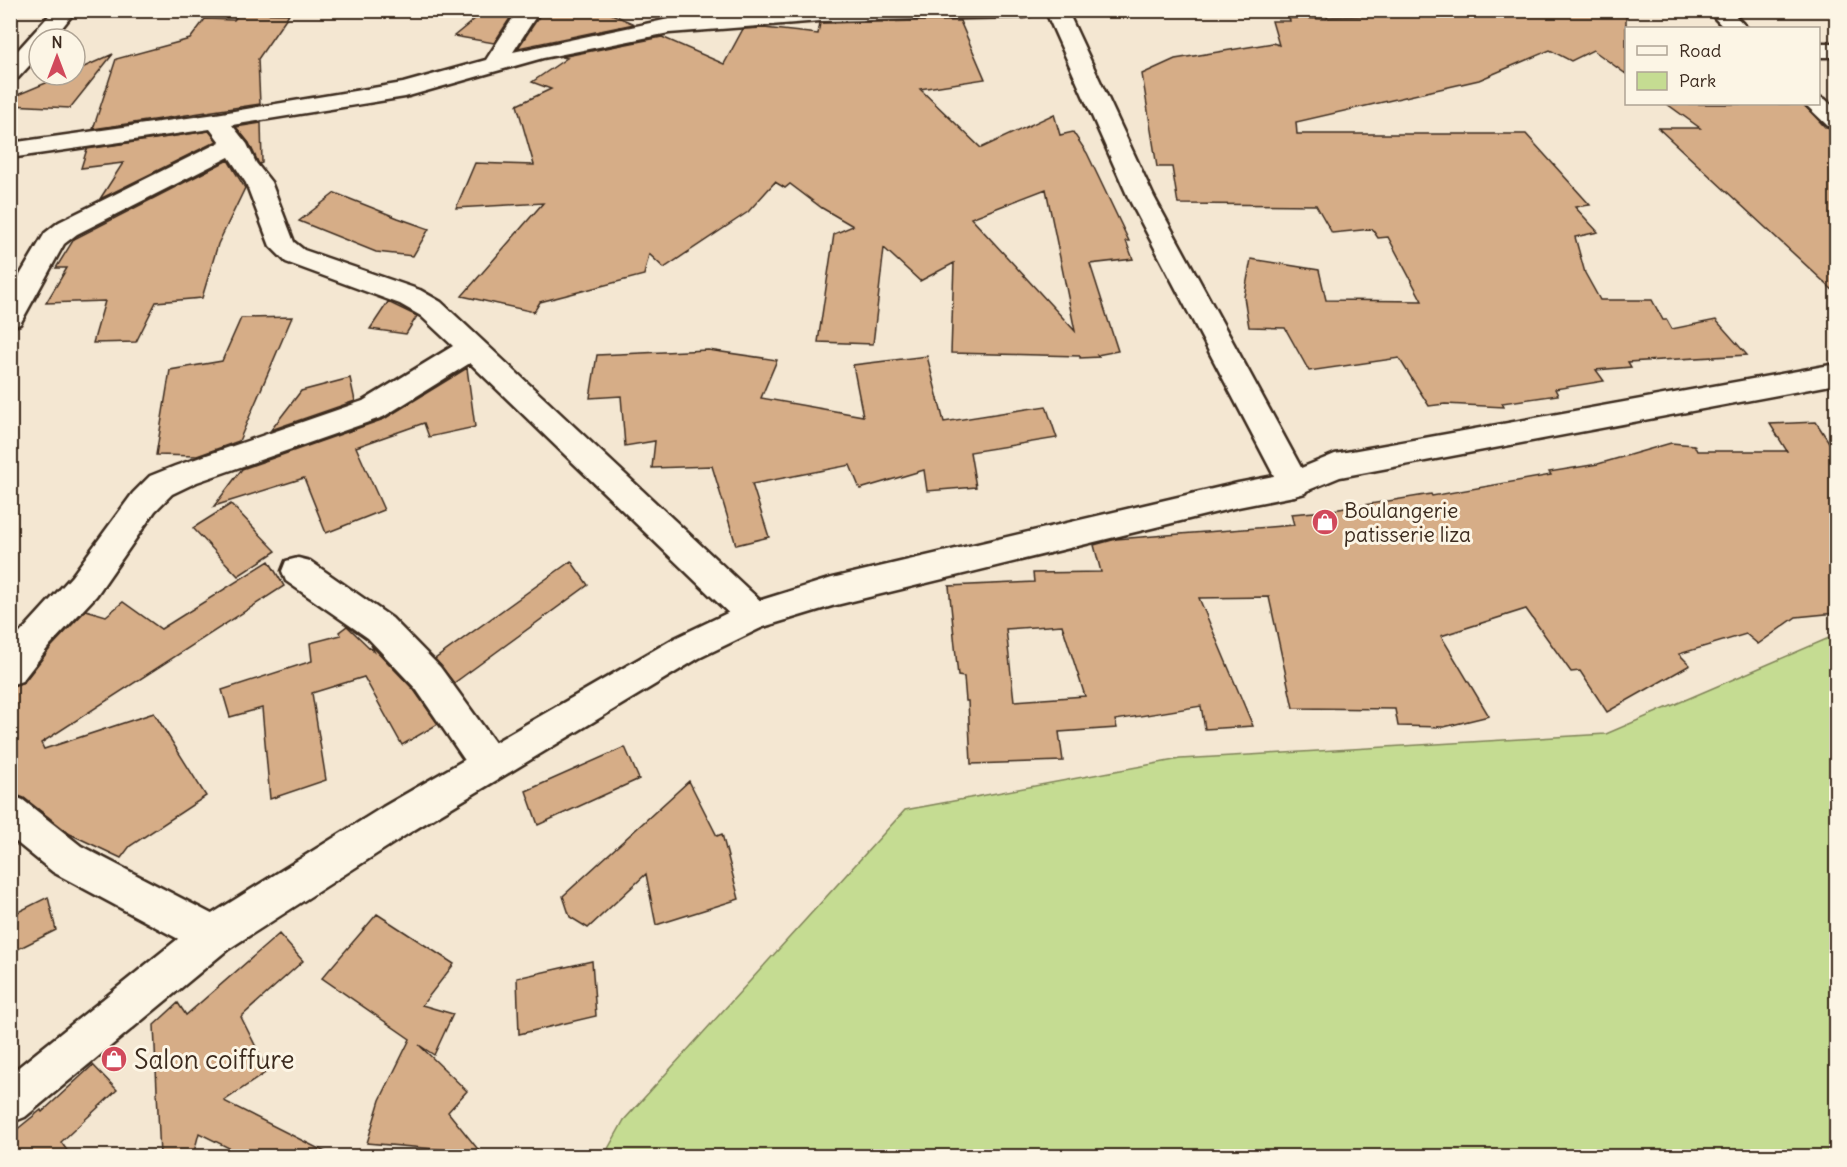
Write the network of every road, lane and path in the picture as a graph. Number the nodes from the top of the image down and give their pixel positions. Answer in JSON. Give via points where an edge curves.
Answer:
{"nodes":[{"id":1,"x":66,"y":10,"type":"edge"},
{"id":2,"x":529,"y":10,"type":"edge"},
{"id":3,"x":1024,"y":10,"type":"edge"},
{"id":4,"x":1056,"y":10,"type":"edge"},
{"id":5,"x":1717,"y":10,"type":"edge"},
{"id":6,"x":51,"y":27,"type":"edge"},
{"id":7,"x":1735,"y":27,"type":"edge"},
{"id":8,"x":1820,"y":50,"type":"edge"},
{"id":9,"x":1836,"y":50,"type":"edge"},
{"id":10,"x":27,"y":55,"type":"edge"},
{"id":11,"x":494,"y":65,"type":"junction"},
{"id":12,"x":10,"y":74,"type":"edge"},
{"id":13,"x":1818,"y":105,"type":"edge"},
{"id":14,"x":216,"y":121,"type":"junction"},
{"id":15,"x":1836,"y":121,"type":"edge"},
{"id":16,"x":235,"y":144,"type":"junction"},
{"id":17,"x":10,"y":151,"type":"edge"},
{"id":18,"x":10,"y":317,"type":"edge"},
{"id":19,"x":473,"y":347,"type":"junction"},
{"id":20,"x":1836,"y":374,"type":"edge"},
{"id":21,"x":1294,"y":484,"type":"junction"},
{"id":22,"x":298,"y":571,"type":"dead end"},
{"id":23,"x":754,"y":616,"type":"junction"},
{"id":24,"x":10,"y":670,"type":"edge"},
{"id":25,"x":488,"y":763,"type":"junction"},
{"id":26,"x":10,"y":813,"type":"edge"},
{"id":27,"x":213,"y":936,"type":"junction"},
{"id":28,"x":10,"y":1102,"type":"edge"}],
"edges":[{"from":1,"to":6,"type":"street"},
{"from":2,"to":11,"type":"street"},
{"from":3,"to":11,"type":"street","via":[[820,14],[669,26]]},
{"from":4,"to":21,"type":"street","via":[[1142,197]]},
{"from":5,"to":7,"type":"street"},
{"from":8,"to":9,"type":"street"},
{"from":10,"to":12,"type":"street"},
{"from":11,"to":14,"type":"street","via":[[405,90]]},
{"from":13,"to":15,"type":"street"},
{"from":14,"to":16,"type":"street"},
{"from":14,"to":17,"type":"street"},
{"from":16,"to":18,"type":"street","via":[[61,233]]},
{"from":16,"to":19,"type":"street","via":[[258,182],[283,246],[295,256],[410,297],[431,309]]},
{"from":19,"to":23,"type":"street"},
{"from":19,"to":24,"type":"street","via":[[373,409],[161,485],[144,502],[84,586]]},
{"from":20,"to":21,"type":"street","via":[[1335,466]]},
{"from":21,"to":23,"type":"street","via":[[843,589]]},
{"from":22,"to":25,"type":"street","via":[[380,628],[428,678]]},
{"from":23,"to":25,"type":"street","via":[[687,648]]},
{"from":25,"to":27,"type":"street"},
{"from":26,"to":27,"type":"street","via":[[67,859]]},
{"from":27,"to":28,"type":"street"}]}
